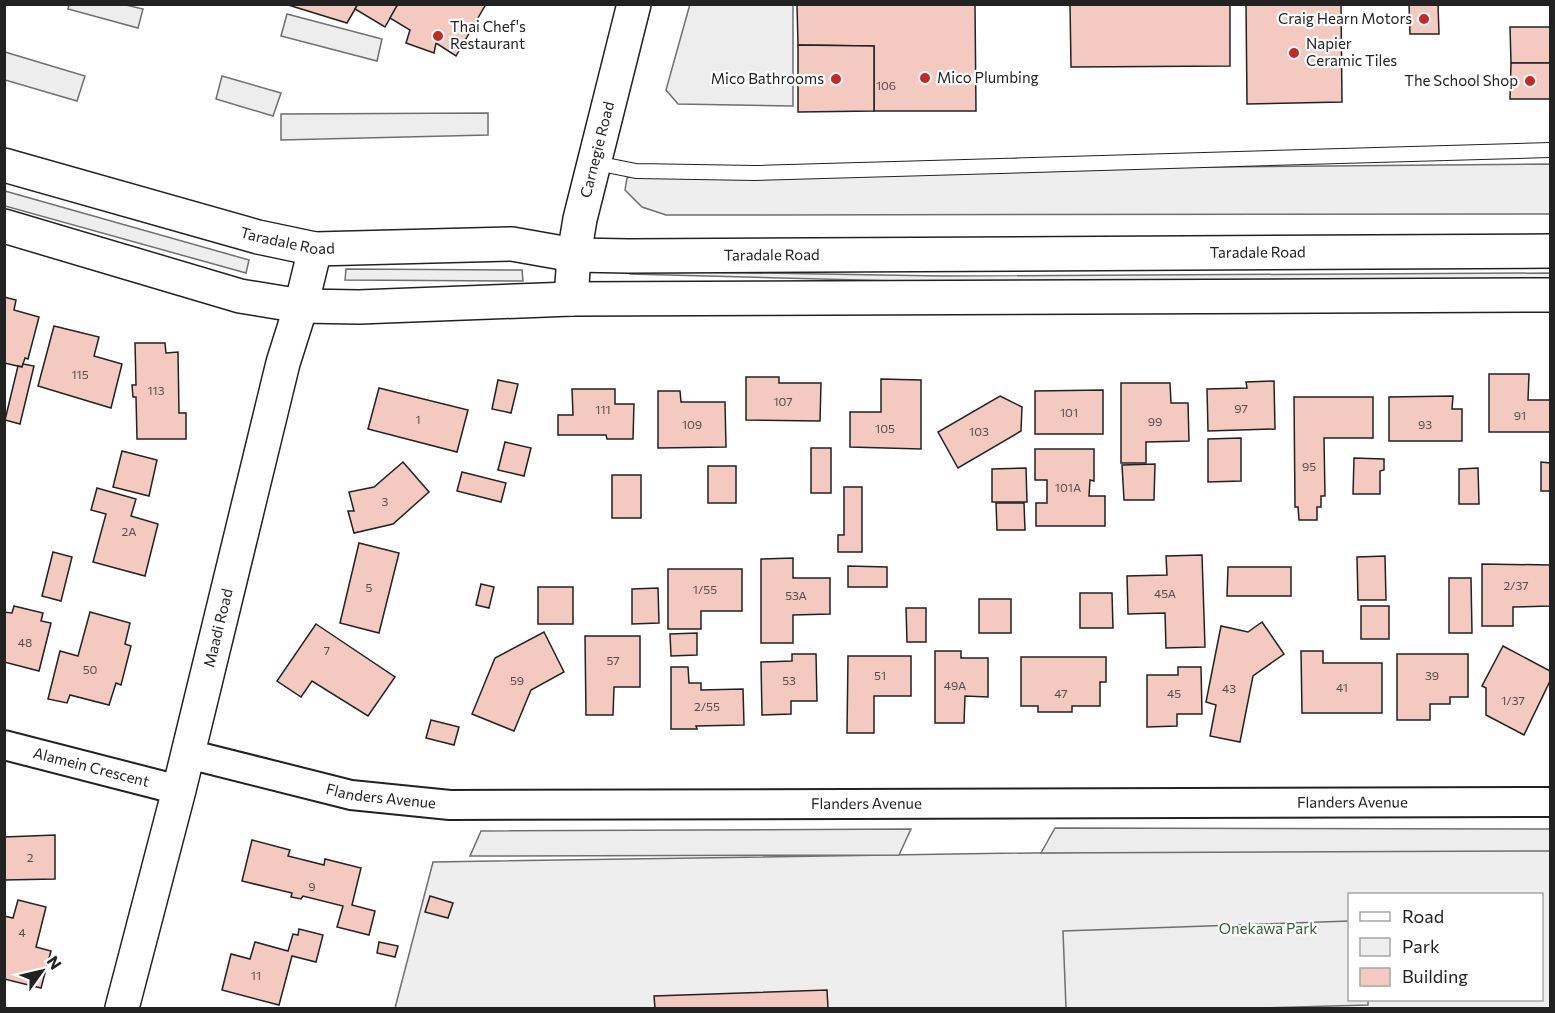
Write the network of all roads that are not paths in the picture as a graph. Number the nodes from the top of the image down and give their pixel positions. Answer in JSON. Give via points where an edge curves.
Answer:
{"nodes":[{"id":1,"x":634,"y":4,"type":"edge"},
{"id":2,"x":1551,"y":150,"type":"edge"},
{"id":3,"x":596,"y":163,"type":"junction"},
{"id":4,"x":4,"y":165,"type":"edge"},
{"id":5,"x":4,"y":226,"type":"edge"},
{"id":6,"x":315,"y":249,"type":"junction"},
{"id":7,"x":1551,"y":252,"type":"edge"},
{"id":8,"x":574,"y":255,"type":"junction"},
{"id":9,"x":1551,"y":295,"type":"edge"},
{"id":10,"x":571,"y":299,"type":"junction"},
{"id":11,"x":301,"y":306,"type":"junction"},
{"id":12,"x":4,"y":745,"type":"edge"},
{"id":13,"x":188,"y":754,"type":"junction"},
{"id":14,"x":179,"y":790,"type":"junction"},
{"id":15,"x":1551,"y":802,"type":"edge"},
{"id":16,"x":122,"y":1008,"type":"edge"}],
"edges":[{"from":1,"to":3,"type":"main road","name":"Carnegie Road"},
{"from":2,"to":3,"type":"lane","via":[[755,173],[636,171]]},
{"from":3,"to":8,"type":"main road","name":"Carnegie Road"},
{"from":4,"to":6,"type":"main road","name":"Taradale Road","via":[[258,237]]},
{"from":5,"to":11,"type":"main road","via":[[240,296]]},
{"from":6,"to":8,"type":"main road","name":"Taradale Road","via":[[512,244]]},
{"from":6,"to":11,"type":"main road","name":"Maadi Road"},
{"from":7,"to":8,"type":"main road","name":"Taradale Road"},
{"from":8,"to":10,"type":"main road","name":"Carnegie Road"},
{"from":9,"to":10,"type":"main road"},
{"from":10,"to":11,"type":"main road"},
{"from":11,"to":13,"type":"main road","name":"Maadi Road","via":[[283,363]]},
{"from":12,"to":14,"type":"street","name":"Alamein Crescent"},
{"from":13,"to":14,"type":"main road","name":"Maadi Road"},
{"from":13,"to":15,"type":"street","name":"Flanders Avenue","via":[[351,795],[450,805]]},
{"from":14,"to":16,"type":"main road","name":"Maadi Road"}]}
